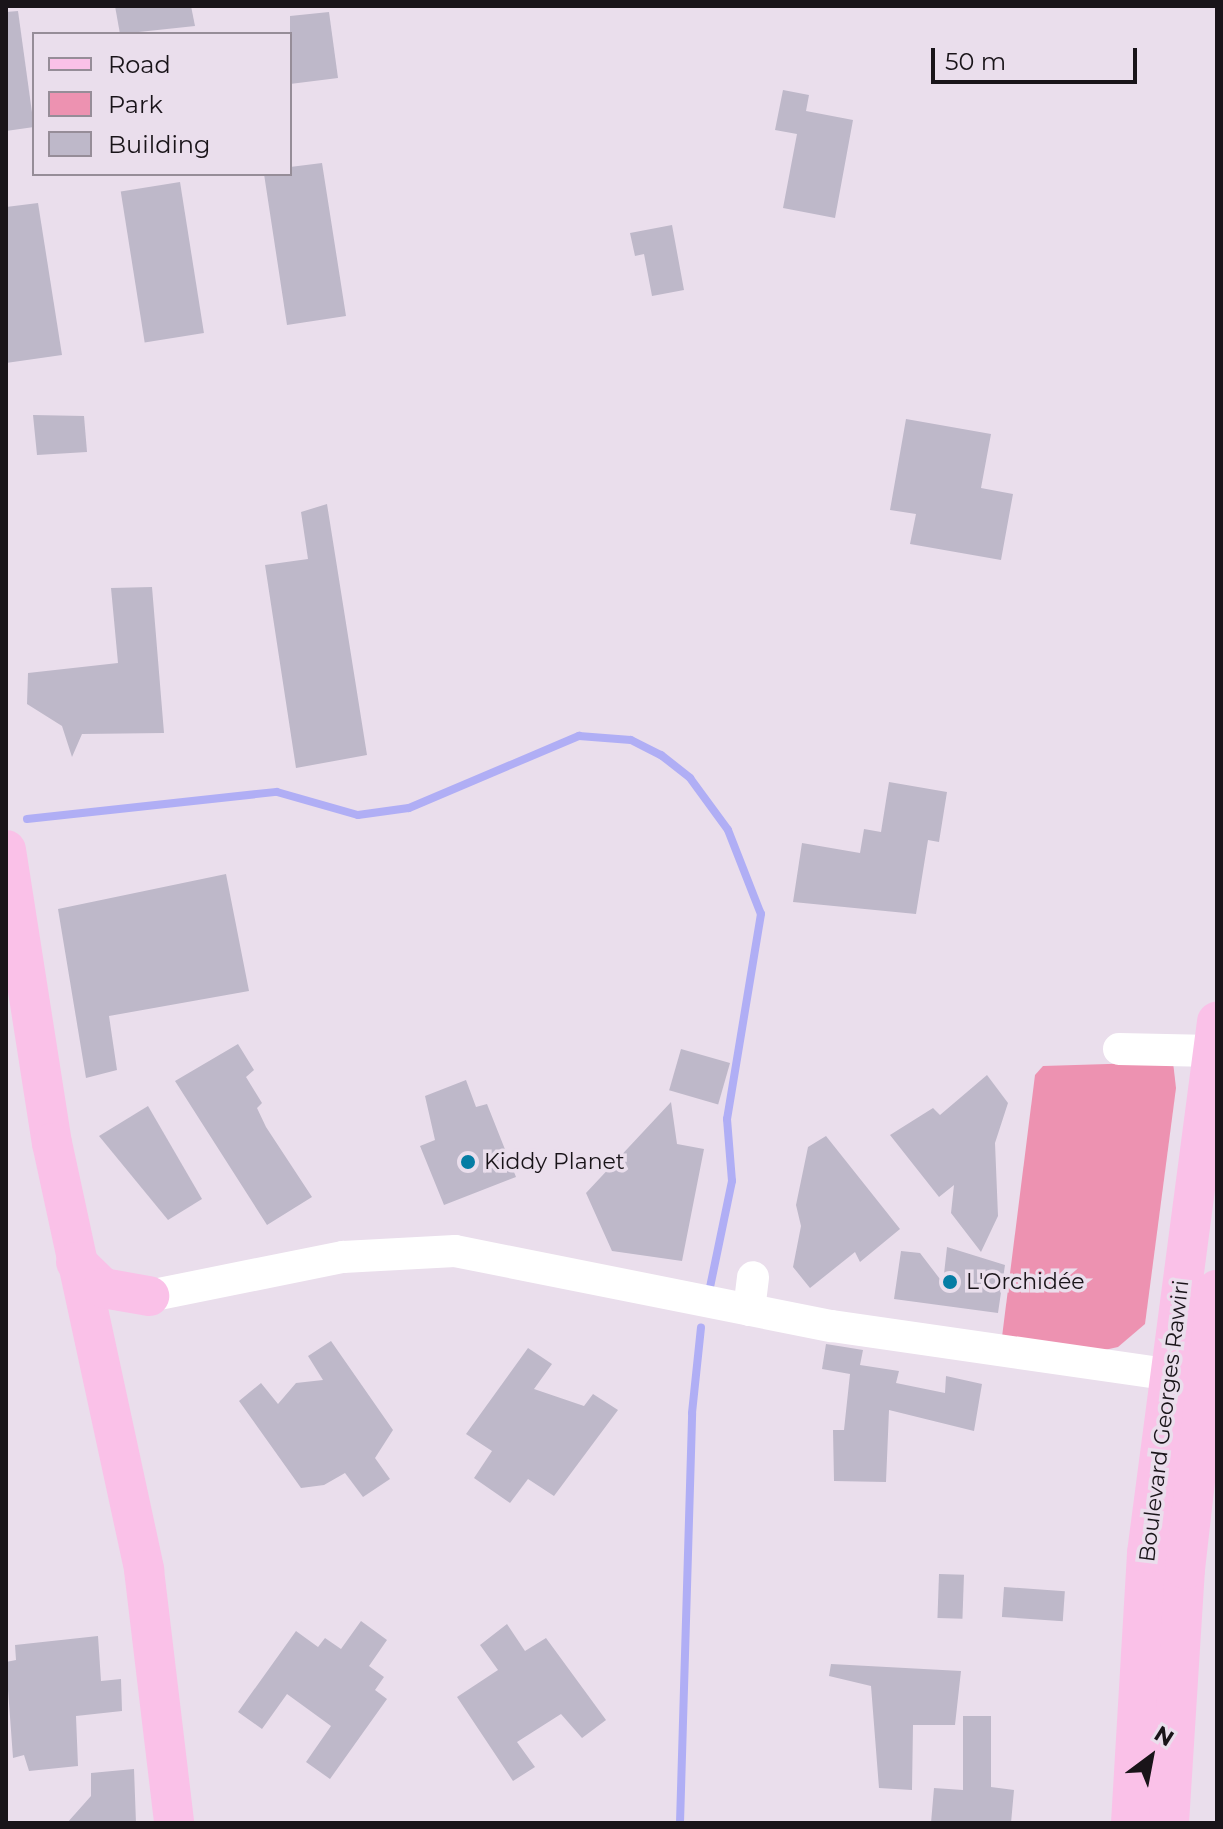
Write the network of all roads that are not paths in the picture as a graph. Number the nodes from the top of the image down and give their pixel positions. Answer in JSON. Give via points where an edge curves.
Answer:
{"nodes":[{"id":1,"x":6,"y":850,"type":"edge"},
{"id":2,"x":1215,"y":1036,"type":"edge"},
{"id":3,"x":1119,"y":1049,"type":"dead end"},
{"id":4,"x":76,"y":1262,"type":"junction"},
{"id":5,"x":753,"y":1277,"type":"dead end"},
{"id":6,"x":1217,"y":1290,"type":"edge"},
{"id":7,"x":149,"y":1296,"type":"junction"},
{"id":8,"x":749,"y":1310,"type":"junction"},
{"id":9,"x":96,"y":1348,"type":"junction"},
{"id":10,"x":1167,"y":1374,"type":"junction"},
{"id":11,"x":174,"y":1823,"type":"edge"},
{"id":12,"x":1131,"y":1823,"type":"edge"},
{"id":13,"x":1169,"y":1823,"type":"edge"}],
"edges":[{"from":1,"to":4,"type":"main road"},
{"from":2,"to":3,"type":"street"},
{"from":2,"to":10,"type":"main road","name":"Boulevard Georges Rawiri"},
{"from":4,"to":7,"type":"main road","via":[[103,1288]]},
{"from":4,"to":9,"type":"main road"},
{"from":5,"to":8,"type":"street"},
{"from":6,"to":13,"type":"main road","name":"Boulevard Georges Rawiri","via":[[1185,1569]]},
{"from":7,"to":8,"type":"street","via":[[343,1257],[455,1251]]},
{"from":7,"to":9,"type":"main road","via":[[112,1317]]},
{"from":8,"to":10,"type":"street"},
{"from":9,"to":11,"type":"main road","via":[[144,1570],[171,1754]]},
{"from":10,"to":12,"type":"main road","name":"Boulevard Georges Rawiri","via":[[1146,1568]]}]}
